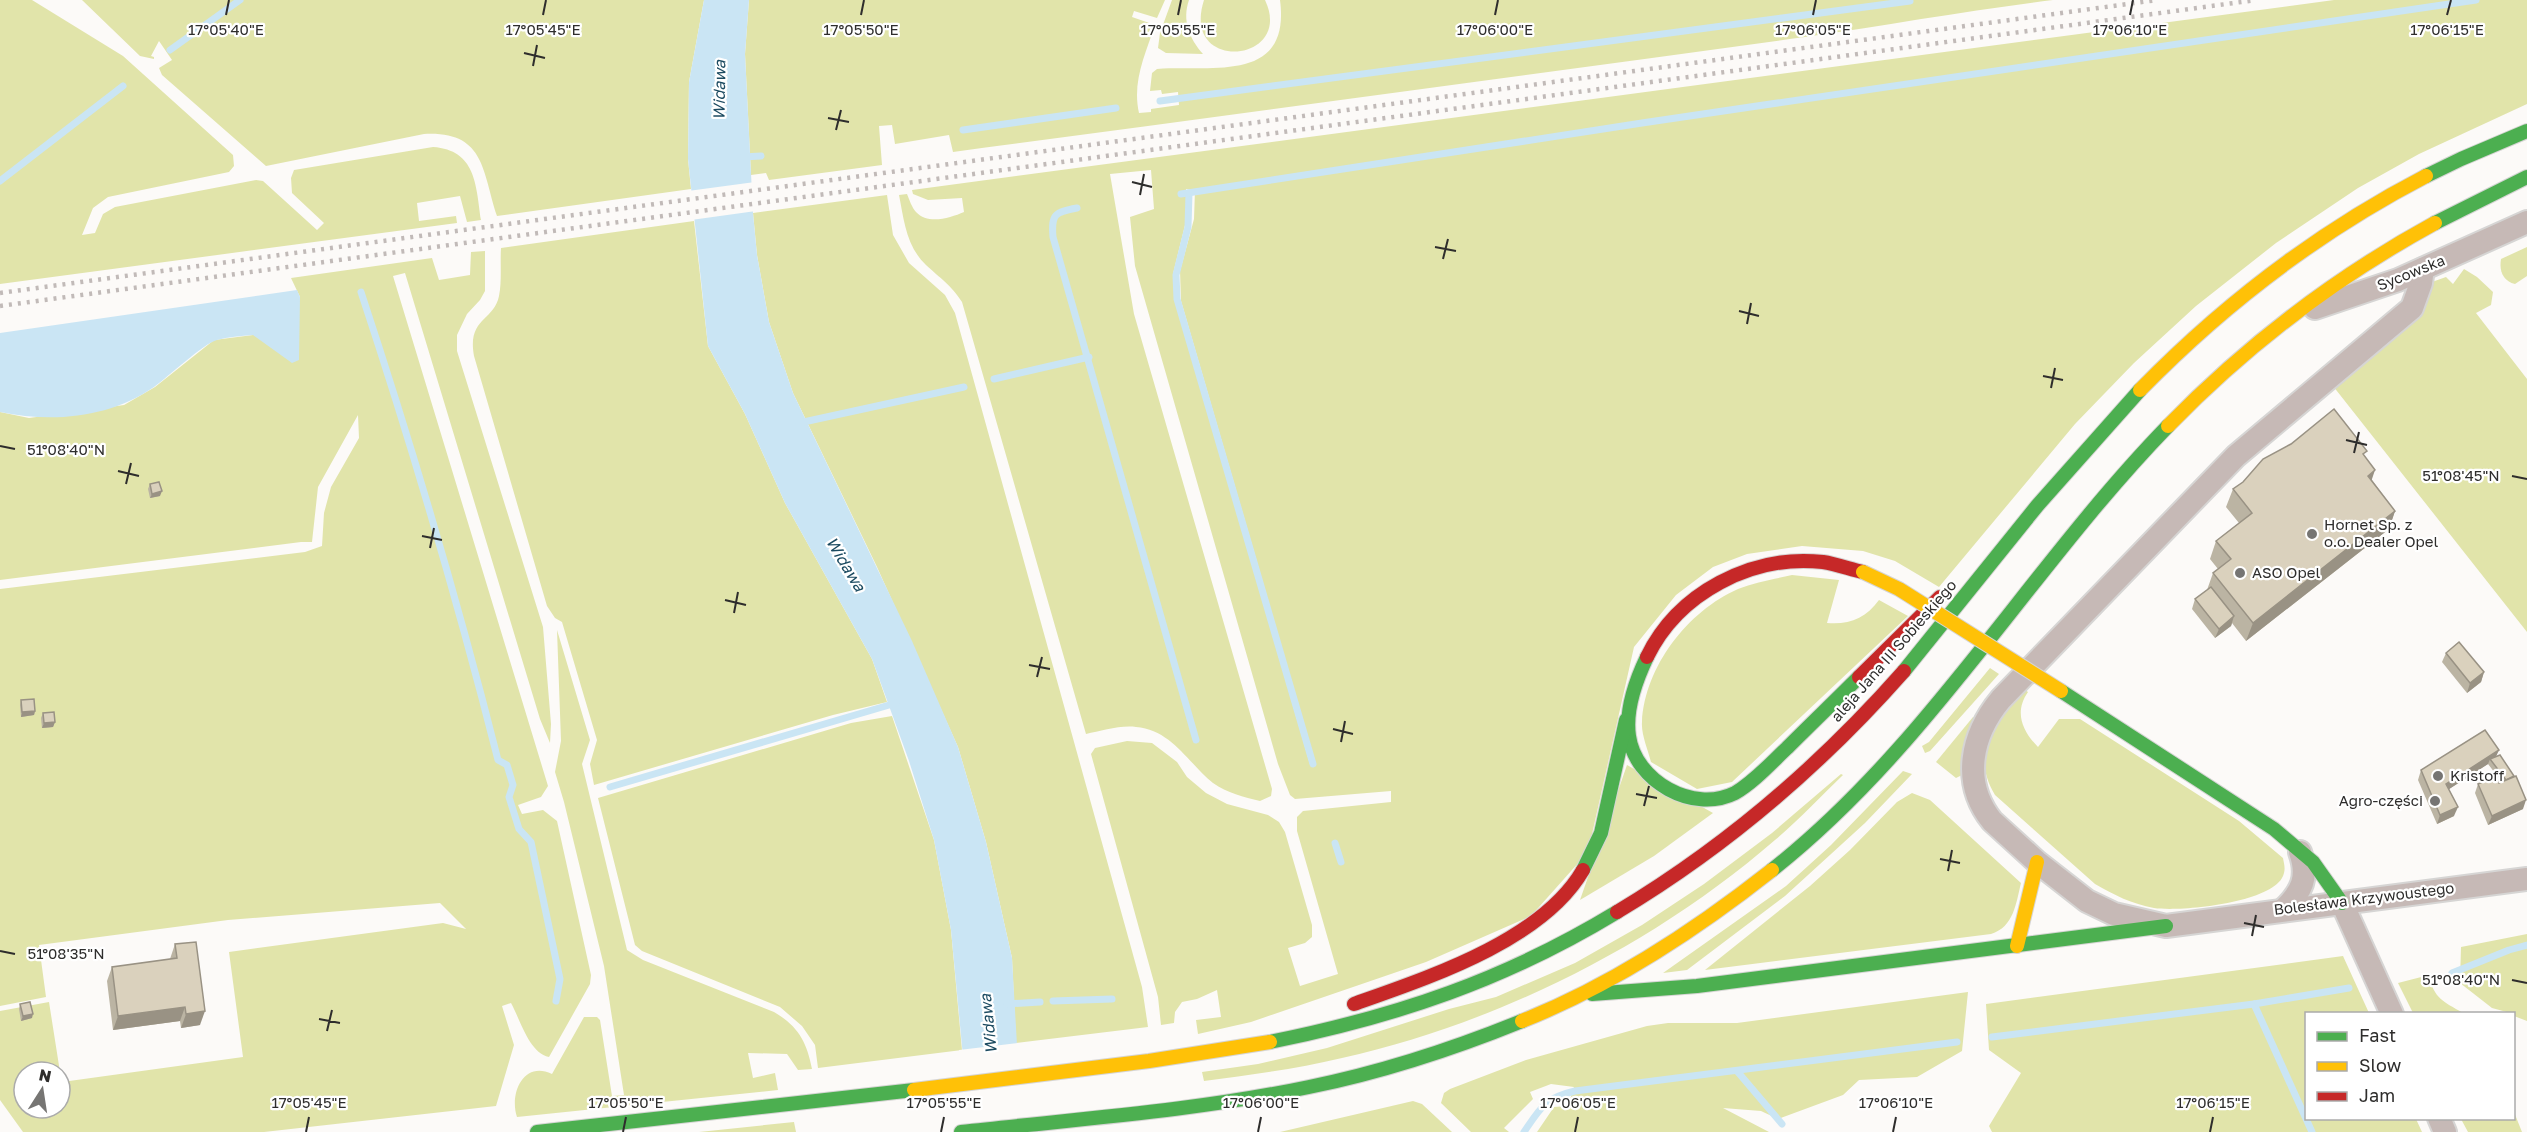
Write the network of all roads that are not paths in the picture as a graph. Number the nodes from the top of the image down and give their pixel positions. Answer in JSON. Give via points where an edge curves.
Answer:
{"nodes":[{"id":1,"x":2527,"y":131,"type":"edge"},
{"id":2,"x":2527,"y":177,"type":"edge"},
{"id":3,"x":2527,"y":222,"type":"edge"},
{"id":4,"x":2423,"y":269,"type":"junction"},
{"id":5,"x":2292,"y":316,"type":"junction"},
{"id":6,"x":2017,"y":530,"type":"junction"},
{"id":7,"x":1974,"y":562,"type":"dead end"},
{"id":8,"x":1950,"y":587,"type":"dead end"},
{"id":9,"x":1630,"y":709,"type":"junction"},
{"id":10,"x":2300,"y":852,"type":"junction"},
{"id":11,"x":2037,"y":862,"type":"junction"},
{"id":12,"x":2527,"y":879,"type":"edge"},
{"id":13,"x":2342,"y":903,"type":"junction"},
{"id":14,"x":2283,"y":910,"type":"junction"},
{"id":15,"x":2166,"y":926,"type":"junction"},
{"id":16,"x":2017,"y":946,"type":"junction"},
{"id":17,"x":1573,"y":997,"type":"junction"},
{"id":18,"x":1335,"y":1010,"type":"dead end"},
{"id":19,"x":2391,"y":1012,"type":"edge"},
{"id":20,"x":1290,"y":1023,"type":"dead end"},
{"id":21,"x":1204,"y":1054,"type":"junction"},
{"id":22,"x":537,"y":1132,"type":"edge"},
{"id":23,"x":961,"y":1132,"type":"edge"}],
"edges":[{"from":1,"to":6,"type":"main road","name":"aleja Jana III Sobieskiego","via":[[2451,164],[2361,214],[2290,261],[2215,319],[2134,396]]},
{"from":2,"to":5,"type":"main road","via":[[2438,219],[2359,267]]},
{"from":3,"to":4,"type":"street","name":"Sycowska"},
{"from":4,"to":5,"type":"street","name":"Sycowska"},
{"from":4,"to":11,"type":"street","via":[[2412,309],[2236,456],[1986,717],[1975,750],[1978,798],[1992,821]]},
{"from":5,"to":17,"type":"main road","via":[[2223,373],[2152,442],[1888,758],[1808,839],[1743,893],[1691,929]]},
{"from":6,"to":7,"type":"main road"},
{"from":6,"to":21,"type":"main road","name":"aleja Jana III Sobieskiego","via":[[1933,636],[1859,719],[1771,802],[1675,875],[1562,945],[1478,984],[1364,1022]]},
{"from":8,"to":9,"type":"main road","via":[[1766,768],[1732,794],[1709,799],[1686,797],[1652,780],[1635,754],[1628,726]]},
{"from":9,"to":10,"type":"main road","bridge":true,"via":[[1637,677],[1665,627],[1685,606],[1719,581],[1761,565],[1793,560],[1830,562],[1899,589],[2262,820]]},
{"from":9,"to":18,"type":"main road","via":[[1594,851],[1561,900],[1499,943],[1406,985]]},
{"from":10,"to":13,"type":"main road","via":[[2330,883]]},
{"from":10,"to":14,"type":"street","via":[[2305,878]]},
{"from":11,"to":15,"type":"street","via":[[2075,894],[2101,909]]},
{"from":11,"to":16,"type":"main road"},
{"from":12,"to":13,"type":"street","name":"Bolesława Krzywoustego"},
{"from":13,"to":14,"type":"street","name":"Bolesława Krzywoustego"},
{"from":13,"to":19,"type":"street"},
{"from":14,"to":15,"type":"street","name":"Bolesława Krzywoustego"},
{"from":15,"to":16,"type":"main road"},
{"from":16,"to":17,"type":"main road","via":[[1696,986]]},
{"from":17,"to":23,"type":"main road","via":[[1463,1044],[1396,1066],[1304,1088]]},
{"from":20,"to":21,"type":"main road"},
{"from":21,"to":22,"type":"main road","via":[[780,1107]]}]}
